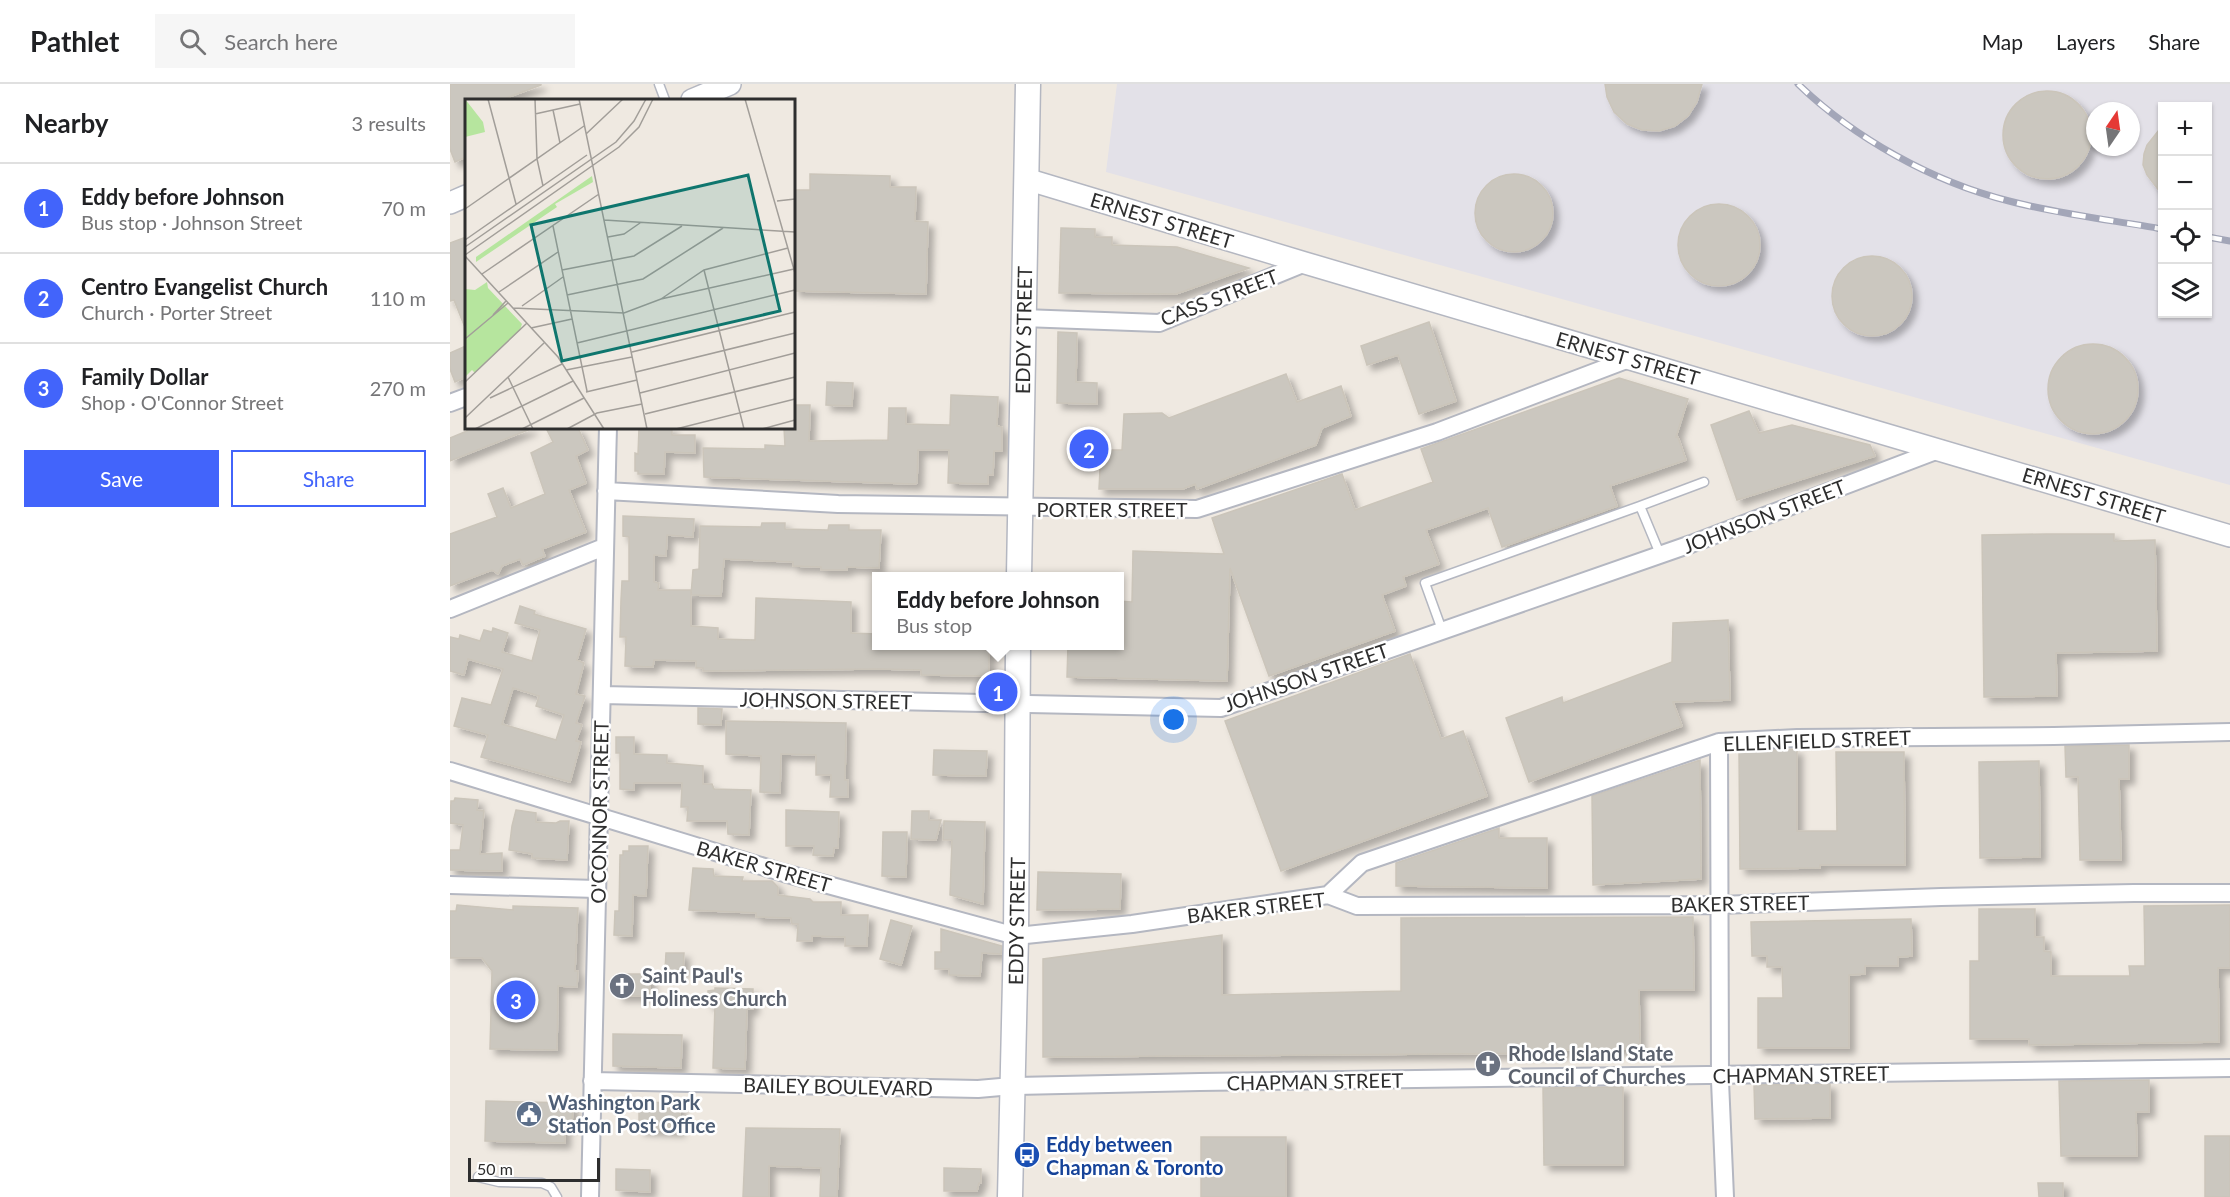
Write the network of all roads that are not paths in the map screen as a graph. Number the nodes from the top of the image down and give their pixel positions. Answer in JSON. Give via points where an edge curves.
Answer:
{"nodes":[{"id":1,"x":659,"y":84,"type":"edge"},
{"id":2,"x":730,"y":84,"type":"edge"},
{"id":3,"x":1028,"y":84,"type":"edge"},
{"id":4,"x":665,"y":99,"type":"edge"},
{"id":5,"x":694,"y":99,"type":"edge"},
{"id":6,"x":1026,"y":179,"type":"junction"},
{"id":7,"x":465,"y":196,"type":"edge"},
{"id":8,"x":450,"y":203,"type":"edge"},
{"id":9,"x":1305,"y":263,"type":"junction"},
{"id":10,"x":1023,"y":318,"type":"junction"},
{"id":11,"x":1629,"y":359,"type":"junction"},
{"id":12,"x":465,"y":397,"type":"edge"},
{"id":13,"x":450,"y":403,"type":"edge"},
{"id":14,"x":608,"y":429,"type":"edge"},
{"id":15,"x":1941,"y":449,"type":"junction"},
{"id":16,"x":1704,"y":482,"type":"dead end"},
{"id":17,"x":606,"y":492,"type":"junction"},
{"id":18,"x":1640,"y":506,"type":"junction"},
{"id":19,"x":1020,"y":508,"type":"junction"},
{"id":20,"x":2230,"y":536,"type":"edge"},
{"id":21,"x":604,"y":547,"type":"junction"},
{"id":22,"x":1660,"y":554,"type":"junction"},
{"id":23,"x":1019,"y":572,"type":"edge"},
{"id":24,"x":450,"y":609,"type":"edge"},
{"id":25,"x":1442,"y":630,"type":"junction"},
{"id":26,"x":1018,"y":650,"type":"edge"},
{"id":27,"x":602,"y":695,"type":"junction"},
{"id":28,"x":1018,"y":702,"type":"junction"},
{"id":29,"x":2230,"y":732,"type":"edge"},
{"id":30,"x":1719,"y":742,"type":"junction"},
{"id":31,"x":450,"y":771,"type":"edge"},
{"id":32,"x":597,"y":817,"type":"junction"},
{"id":33,"x":450,"y":885,"type":"edge"},
{"id":34,"x":597,"y":889,"type":"junction"},
{"id":35,"x":2230,"y":893,"type":"edge"},
{"id":36,"x":1328,"y":895,"type":"junction"},
{"id":37,"x":1719,"y":905,"type":"junction"},
{"id":38,"x":1016,"y":936,"type":"junction"},
{"id":39,"x":2230,"y":1068,"type":"edge"},
{"id":40,"x":1720,"y":1075,"type":"junction"},
{"id":41,"x":592,"y":1081,"type":"junction"},
{"id":42,"x":1012,"y":1086,"type":"junction"},
{"id":43,"x":478,"y":1177,"type":"dead end"},
{"id":44,"x":557,"y":1197,"type":"edge"},
{"id":45,"x":590,"y":1197,"type":"edge"},
{"id":46,"x":1010,"y":1197,"type":"edge"},
{"id":47,"x":1725,"y":1197,"type":"edge"}],
"edges":[{"from":1,"to":4,"type":"lane"},
{"from":2,"to":5,"type":"street"},
{"from":3,"to":6,"type":"main road","name":"EDDY STREET"},
{"from":6,"to":9,"type":"street","name":"ERNEST STREET"},
{"from":6,"to":10,"type":"main road","name":"EDDY STREET"},
{"from":7,"to":8,"type":"street"},
{"from":9,"to":10,"type":"street","name":"CASS STREET","via":[[1159,322]]},
{"from":9,"to":11,"type":"street","name":"ERNEST STREET"},
{"from":10,"to":19,"type":"main road","name":"EDDY STREET"},
{"from":11,"to":15,"type":"street","name":"ERNEST STREET"},
{"from":11,"to":19,"type":"street","name":"PORTER STREET","via":[[1437,432],[1197,509]]},
{"from":12,"to":13,"type":"street"},
{"from":14,"to":17,"type":"street","name":"O'CONNOR STREET"},
{"from":15,"to":20,"type":"street","name":"ERNEST STREET"},
{"from":15,"to":22,"type":"street","name":"JOHNSON STREET"},
{"from":16,"to":18,"type":"lane"},
{"from":17,"to":19,"type":"street","name":"PORTER STREET","via":[[838,504]]},
{"from":17,"to":21,"type":"street","name":"O'CONNOR STREET"},
{"from":18,"to":22,"type":"lane"},
{"from":18,"to":25,"type":"lane","via":[[1425,583]]},
{"from":19,"to":23,"type":"main road","name":"EDDY STREET"},
{"from":21,"to":24,"type":"street"},
{"from":21,"to":27,"type":"street","name":"O'CONNOR STREET"},
{"from":22,"to":25,"type":"street","name":"JOHNSON STREET"},
{"from":25,"to":28,"type":"street","name":"JOHNSON STREET","via":[[1221,708]]},
{"from":26,"to":28,"type":"main road","name":"EDDY STREET"},
{"from":27,"to":28,"type":"street","name":"JOHNSON STREET"},
{"from":27,"to":32,"type":"street","name":"O'CONNOR STREET"},
{"from":28,"to":38,"type":"main road","name":"EDDY STREET"},
{"from":29,"to":30,"type":"street","name":"ELLENFIELD STREET"},
{"from":30,"to":36,"type":"street","name":"ELLENFIELD STREET","via":[[1362,863]]},
{"from":30,"to":37,"type":"street"},
{"from":31,"to":32,"type":"street","name":"BAKER STREET"},
{"from":32,"to":34,"type":"street","name":"O'CONNOR STREET"},
{"from":32,"to":38,"type":"street","name":"BAKER STREET","via":[[783,873]]},
{"from":33,"to":34,"type":"street"},
{"from":34,"to":41,"type":"street","name":"O'CONNOR STREET"},
{"from":35,"to":37,"type":"street","name":"BAKER STREET","via":[[2134,892]]},
{"from":36,"to":37,"type":"street","name":"BAKER STREET","via":[[1357,906]]},
{"from":36,"to":38,"type":"street","name":"BAKER STREET"},
{"from":37,"to":40,"type":"street"},
{"from":38,"to":42,"type":"main road","name":"EDDY STREET"},
{"from":39,"to":40,"type":"street","name":"CHAPMAN STREET"},
{"from":40,"to":42,"type":"street","name":"CHAPMAN STREET"},
{"from":40,"to":47,"type":"street"},
{"from":41,"to":42,"type":"street","name":"BAILEY BOULEVARD","via":[[978,1089]]},
{"from":41,"to":45,"type":"street","name":"O'CONNOR STREET"},
{"from":42,"to":46,"type":"main road","name":"EDDY STREET"},
{"from":43,"to":44,"type":"lane","via":[[499,1182],[542,1183],[551,1187]]}]}
